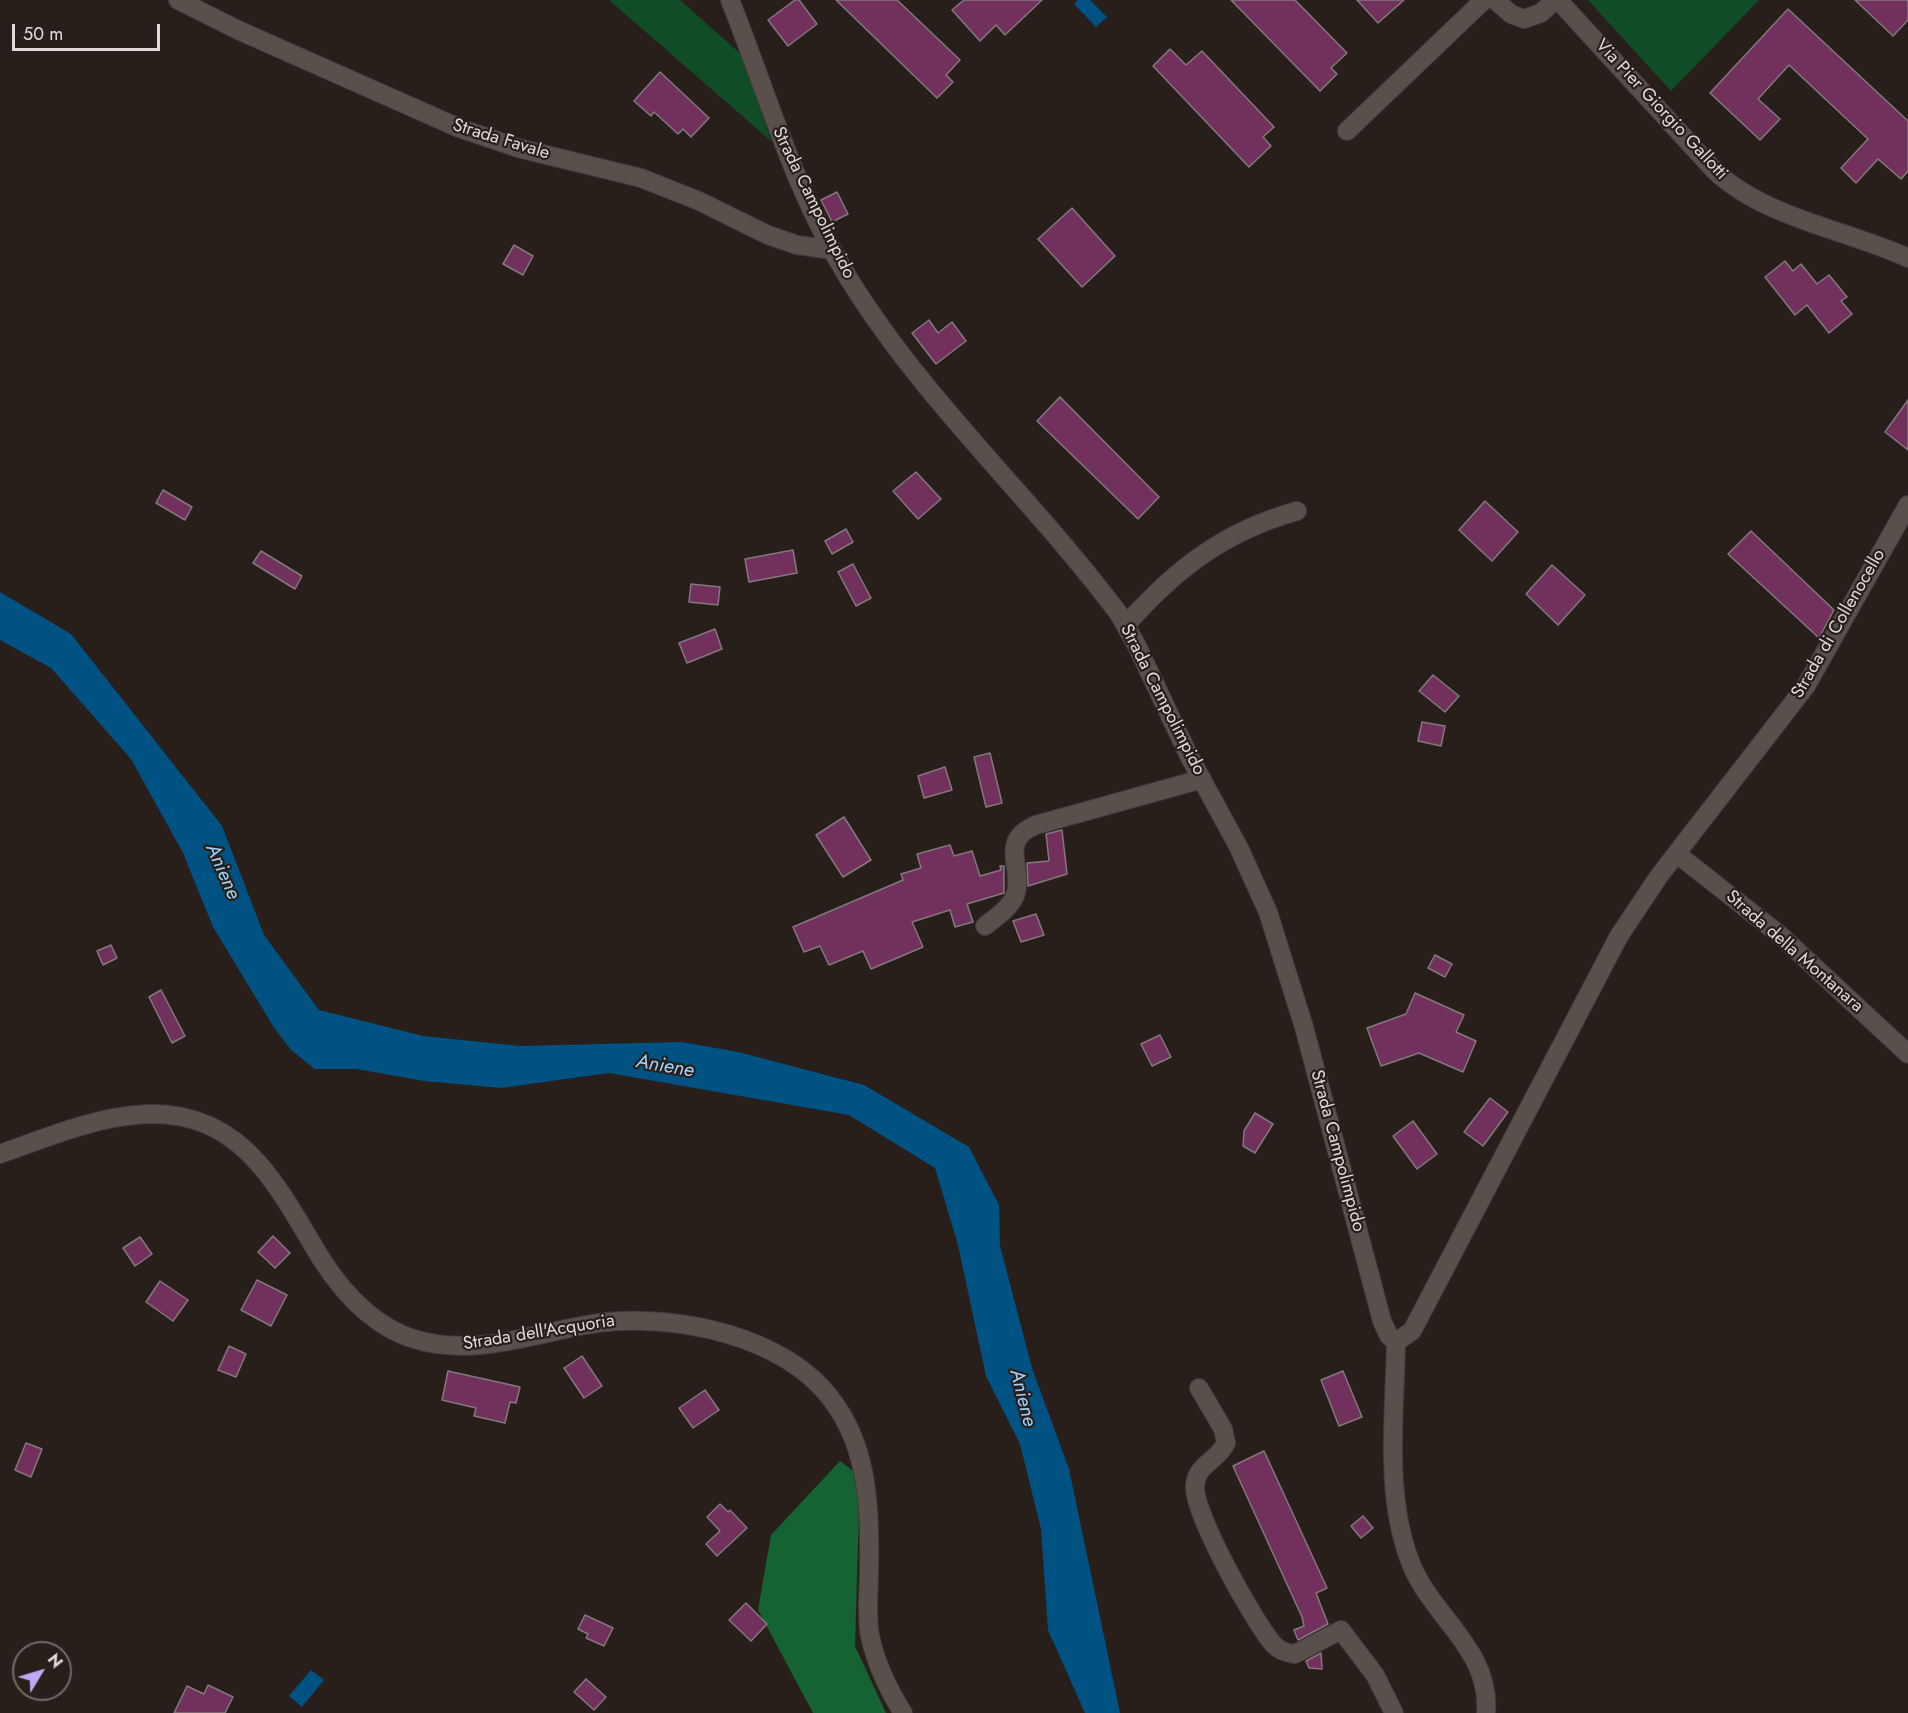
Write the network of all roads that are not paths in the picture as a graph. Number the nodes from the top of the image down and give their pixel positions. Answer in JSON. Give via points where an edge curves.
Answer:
{"nodes":[{"id":1,"x":178,"y":0,"type":"edge"},
{"id":2,"x":1484,"y":0,"type":"edge"},
{"id":3,"x":1495,"y":0,"type":"edge"},
{"id":4,"x":1557,"y":0,"type":"edge"},
{"id":5,"x":734,"y":2,"type":"edge"},
{"id":6,"x":1347,"y":131,"type":"dead end"},
{"id":7,"x":833,"y":250,"type":"junction"},
{"id":8,"x":1908,"y":258,"type":"edge"},
{"id":9,"x":1908,"y":505,"type":"edge"},
{"id":10,"x":1298,"y":511,"type":"dead end"},
{"id":11,"x":1126,"y":625,"type":"junction"},
{"id":12,"x":1202,"y":779,"type":"junction"},
{"id":13,"x":1677,"y":854,"type":"junction"},
{"id":14,"x":985,"y":926,"type":"dead end"},
{"id":15,"x":1908,"y":1054,"type":"edge"},
{"id":16,"x":0,"y":1154,"type":"edge"},
{"id":17,"x":1396,"y":1342,"type":"junction"},
{"id":18,"x":1198,"y":1388,"type":"dead end"},
{"id":19,"x":903,"y":1713,"type":"edge"},
{"id":20,"x":1394,"y":1713,"type":"edge"},
{"id":21,"x":1486,"y":1713,"type":"edge"}],
"edges":[{"from":1,"to":7,"type":"street","name":"Strada Favale","via":[[459,128],[518,148],[641,178],[768,235]]},
{"from":2,"to":6,"type":"street"},
{"from":3,"to":4,"type":"street","name":"Via Pier Giorgio Gallotti","via":[[1524,20]]},
{"from":4,"to":8,"type":"street","name":"Via Pier Giorgio Gallotti","via":[[1736,189]]},
{"from":5,"to":7,"type":"street","name":"Strada Campolimpido","via":[[777,132]]},
{"from":7,"to":11,"type":"street","name":"Strada Campolimpido","via":[[860,296],[914,371]]},
{"from":9,"to":13,"type":"street","name":"Strada di Collenocello","via":[[1806,686]]},
{"from":10,"to":11,"type":"street","via":[[1248,527],[1211,548],[1168,581]]},
{"from":11,"to":12,"type":"street","name":"Strada Campolimpido"},
{"from":12,"to":14,"type":"street","via":[[1025,831],[1015,846],[1014,896],[1006,909]]},
{"from":12,"to":17,"type":"street","name":"Strada Campolimpido","via":[[1252,874],[1276,935],[1382,1321]]},
{"from":13,"to":15,"type":"street","name":"Strada della Montanara","via":[[1780,935]]},
{"from":13,"to":17,"type":"street","name":"Strada di Collenocello","via":[[1619,936],[1412,1331]]},
{"from":16,"to":19,"type":"street","name":"Strada dell'Acquoria","via":[[106,1118],[157,1114],[194,1119],[247,1151],[264,1170],[344,1290],[385,1325],[405,1336],[451,1346],[480,1346],[588,1324],[640,1320],[735,1337],[794,1364],[817,1382],[835,1404],[848,1422],[860,1451],[868,1536],[870,1634],[885,1682]]},
{"from":17,"to":21,"type":"street","via":[[1393,1464],[1404,1543],[1423,1588],[1476,1659],[1486,1688]]},
{"from":18,"to":20,"type":"street","via":[[1226,1438],[1222,1451],[1200,1470],[1195,1483],[1196,1500],[1235,1582],[1269,1638],[1283,1652],[1299,1653],[1341,1630],[1371,1667]]}]}
